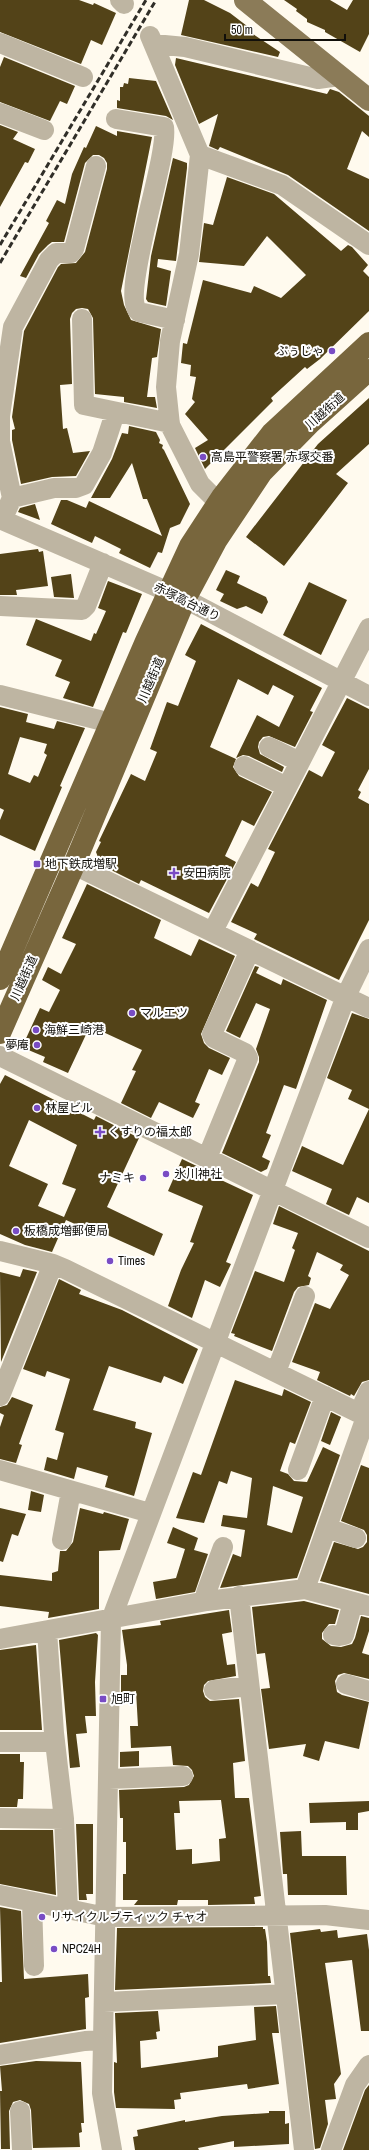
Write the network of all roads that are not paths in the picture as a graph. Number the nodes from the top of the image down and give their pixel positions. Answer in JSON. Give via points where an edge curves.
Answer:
{"nodes":[{"id":1,"x":246,"y":0,"type":"edge"},
{"id":2,"x":0,"y":43,"type":"edge"},
{"id":3,"x":339,"y":76,"type":"junction"},
{"id":4,"x":84,"y":77,"type":"dead end"},
{"id":5,"x":369,"y":100,"type":"edge"},
{"id":6,"x":0,"y":113,"type":"edge"},
{"id":7,"x":116,"y":119,"type":"dead end"},
{"id":8,"x":44,"y":130,"type":"dead end"},
{"id":9,"x":200,"y":155,"type":"junction"},
{"id":10,"x":96,"y":166,"type":"dead end"},
{"id":11,"x":369,"y":245,"type":"edge"},
{"id":12,"x":82,"y":319,"type":"dead end"},
{"id":13,"x":175,"y":320,"type":"junction"},
{"id":14,"x":369,"y":343,"type":"edge"},
{"id":15,"x":366,"y":377,"type":"edge"},
{"id":16,"x":115,"y":413,"type":"junction"},
{"id":17,"x":0,"y":414,"type":"edge"},
{"id":18,"x":170,"y":422,"type":"junction"},
{"id":19,"x":12,"y":498,"type":"junction"},
{"id":20,"x":218,"y":502,"type":"junction"},
{"id":21,"x":1,"y":520,"type":"edge"},
{"id":22,"x":103,"y":563,"type":"junction"},
{"id":23,"x":177,"y":595,"type":"junction"},
{"id":24,"x":0,"y":606,"type":"edge"},
{"id":25,"x":369,"y":628,"type":"edge"},
{"id":26,"x":342,"y":682,"type":"junction"},
{"id":27,"x":0,"y":695,"type":"edge"},
{"id":28,"x":369,"y":696,"type":"edge"},
{"id":29,"x":111,"y":723,"type":"junction"},
{"id":30,"x":269,"y":747,"type":"dead end"},
{"id":31,"x":300,"y":762,"type":"junction"},
{"id":32,"x":244,"y":766,"type":"dead end"},
{"id":33,"x":287,"y":787,"type":"junction"},
{"id":34,"x":74,"y":865,"type":"junction"},
{"id":35,"x":213,"y":931,"type":"junction"},
{"id":36,"x":369,"y":949,"type":"edge"},
{"id":37,"x":250,"y":950,"type":"junction"},
{"id":38,"x":3,"y":964,"type":"edge"},
{"id":39,"x":346,"y":996,"type":"junction"},
{"id":40,"x":369,"y":1008,"type":"edge"},
{"id":41,"x":0,"y":1033,"type":"edge"},
{"id":42,"x":0,"y":1056,"type":"edge"},
{"id":43,"x":207,"y":1158,"type":"junction"},
{"id":44,"x":273,"y":1190,"type":"junction"},
{"id":45,"x":369,"y":1238,"type":"edge"},
{"id":46,"x":0,"y":1251,"type":"edge"},
{"id":47,"x":53,"y":1264,"type":"junction"},
{"id":48,"x":305,"y":1296,"type":"dead end"},
{"id":49,"x":216,"y":1342,"type":"junction"},
{"id":50,"x":276,"y":1372,"type":"junction"},
{"id":51,"x":369,"y":1391,"type":"edge"},
{"id":52,"x":0,"y":1396,"type":"edge"},
{"id":53,"x":325,"y":1396,"type":"junction"},
{"id":54,"x":365,"y":1416,"type":"edge"},
{"id":55,"x":0,"y":1470,"type":"edge"},
{"id":56,"x":298,"y":1470,"type":"dead end"},
{"id":57,"x":72,"y":1491,"type":"junction"},
{"id":58,"x":150,"y":1514,"type":"junction"},
{"id":59,"x":327,"y":1528,"type":"junction"},
{"id":60,"x":356,"y":1538,"type":"dead end"},
{"id":61,"x":62,"y":1540,"type":"dead end"},
{"id":62,"x":223,"y":1547,"type":"dead end"},
{"id":63,"x":305,"y":1589,"type":"junction"},
{"id":64,"x":239,"y":1596,"type":"junction"},
{"id":65,"x":207,"y":1601,"type":"junction"},
{"id":66,"x":361,"y":1604,"type":"edge"},
{"id":67,"x":111,"y":1620,"type":"junction"},
{"id":68,"x":47,"y":1631,"type":"junction"},
{"id":69,"x":333,"y":1635,"type":"dead end"},
{"id":70,"x":0,"y":1638,"type":"edge"},
{"id":71,"x":346,"y":1684,"type":"dead end"},
{"id":72,"x":250,"y":1686,"type":"junction"},
{"id":73,"x":214,"y":1690,"type":"dead end"},
{"id":74,"x":369,"y":1691,"type":"edge"},
{"id":75,"x":0,"y":1742,"type":"edge"},
{"id":76,"x":55,"y":1742,"type":"junction"},
{"id":77,"x":183,"y":1776,"type":"dead end"},
{"id":78,"x":109,"y":1779,"type":"junction"},
{"id":79,"x":0,"y":1818,"type":"edge"},
{"id":80,"x":64,"y":1819,"type":"junction"},
{"id":81,"x":0,"y":1895,"type":"edge"},
{"id":82,"x":32,"y":1902,"type":"junction"},
{"id":83,"x":68,"y":1910,"type":"junction"},
{"id":84,"x":276,"y":1916,"type":"junction"},
{"id":85,"x":106,"y":1917,"type":"junction"},
{"id":86,"x":369,"y":1920,"type":"edge"},
{"id":87,"x":34,"y":1966,"type":"dead end"},
{"id":88,"x":286,"y":1994,"type":"junction"},
{"id":89,"x":104,"y":2002,"type":"junction"},
{"id":90,"x":103,"y":2040,"type":"junction"},
{"id":91,"x":0,"y":2055,"type":"edge"},
{"id":92,"x":369,"y":2065,"type":"edge"},
{"id":93,"x":20,"y":2111,"type":"dead end"},
{"id":94,"x":22,"y":2150,"type":"edge"},
{"id":95,"x":112,"y":2150,"type":"edge"},
{"id":96,"x":304,"y":2150,"type":"edge"},
{"id":97,"x":331,"y":2150,"type":"edge"}],
"edges":[{"from":1,"to":3,"type":"main road"},
{"from":2,"to":4,"type":"street"},
{"from":3,"to":5,"type":"main road"},
{"from":3,"to":9,"type":"street","via":[[318,79],[152,40]]},
{"from":6,"to":8,"type":"street"},
{"from":7,"to":13,"type":"street","via":[[164,127],[160,162],[141,241],[135,306],[139,312]]},
{"from":9,"to":11,"type":"street","via":[[282,185]]},
{"from":9,"to":13,"type":"street","via":[[189,254]]},
{"from":10,"to":17,"type":"street","via":[[74,249],[71,252],[56,253],[50,260],[13,327]]},
{"from":12,"to":16,"type":"street","via":[[84,405]]},
{"from":13,"to":18,"type":"street","via":[[170,341],[166,387]]},
{"from":14,"to":20,"type":"highway","name":"川越街道","via":[[272,433]]},
{"from":15,"to":23,"type":"highway","name":"川越街道","via":[[310,423],[262,472]]},
{"from":16,"to":18,"type":"street"},
{"from":16,"to":19,"type":"street","via":[[102,453],[84,485],[76,488],[54,488]]},
{"from":17,"to":19,"type":"street","via":[[0,441]]},
{"from":18,"to":20,"type":"street","via":[[200,484]]},
{"from":19,"to":21,"type":"street"},
{"from":20,"to":23,"type":"highway","name":"川越街道","via":[[190,546]]},
{"from":21,"to":22,"type":"street","name":"赤塚高台通り"},
{"from":22,"to":23,"type":"street","name":"赤塚高台通り"},
{"from":22,"to":24,"type":"street","via":[[86,606],[82,610]]},
{"from":23,"to":26,"type":"street","name":"赤塚高台通り"},
{"from":23,"to":29,"type":"highway","name":"川越街道"},
{"from":23,"to":34,"type":"highway","name":"川越街道"},
{"from":25,"to":26,"type":"street"},
{"from":26,"to":28,"type":"street","name":"赤塚高台通り"},
{"from":26,"to":31,"type":"street"},
{"from":27,"to":29,"type":"street"},
{"from":29,"to":38,"type":"highway","name":"川越街道"},
{"from":30,"to":31,"type":"street"},
{"from":31,"to":33,"type":"street"},
{"from":32,"to":33,"type":"street"},
{"from":33,"to":35,"type":"street"},
{"from":34,"to":35,"type":"street"},
{"from":34,"to":41,"type":"highway","name":"川越街道"},
{"from":35,"to":37,"type":"street"},
{"from":36,"to":39,"type":"street"},
{"from":37,"to":39,"type":"street"},
{"from":37,"to":43,"type":"street","via":[[212,1034],[214,1038],[245,1053],[248,1058]]},
{"from":39,"to":40,"type":"street"},
{"from":39,"to":44,"type":"street"},
{"from":42,"to":43,"type":"street"},
{"from":43,"to":44,"type":"street"},
{"from":44,"to":45,"type":"street"},
{"from":44,"to":49,"type":"street"},
{"from":46,"to":47,"type":"street"},
{"from":47,"to":49,"type":"street"},
{"from":47,"to":52,"type":"street"},
{"from":48,"to":50,"type":"street"},
{"from":49,"to":50,"type":"street"},
{"from":49,"to":58,"type":"street"},
{"from":50,"to":53,"type":"street"},
{"from":51,"to":54,"type":"street"},
{"from":53,"to":54,"type":"street"},
{"from":53,"to":56,"type":"street"},
{"from":54,"to":59,"type":"street"},
{"from":55,"to":57,"type":"street"},
{"from":57,"to":58,"type":"street"},
{"from":57,"to":61,"type":"street"},
{"from":58,"to":67,"type":"street"},
{"from":59,"to":60,"type":"street"},
{"from":59,"to":63,"type":"street"},
{"from":62,"to":65,"type":"street","via":[[206,1593]]},
{"from":63,"to":64,"type":"street"},
{"from":63,"to":66,"type":"street"},
{"from":64,"to":65,"type":"street"},
{"from":64,"to":72,"type":"street"},
{"from":65,"to":67,"type":"street"},
{"from":66,"to":69,"type":"street","via":[[344,1635]]},
{"from":67,"to":68,"type":"street"},
{"from":67,"to":78,"type":"street"},
{"from":68,"to":70,"type":"street"},
{"from":68,"to":76,"type":"street"},
{"from":71,"to":74,"type":"street"},
{"from":72,"to":73,"type":"street"},
{"from":72,"to":84,"type":"street"},
{"from":75,"to":76,"type":"street"},
{"from":76,"to":80,"type":"street"},
{"from":77,"to":78,"type":"street"},
{"from":78,"to":85,"type":"street"},
{"from":79,"to":80,"type":"street"},
{"from":80,"to":83,"type":"street"},
{"from":81,"to":82,"type":"street"},
{"from":82,"to":83,"type":"street"},
{"from":82,"to":87,"type":"street"},
{"from":83,"to":85,"type":"street"},
{"from":84,"to":85,"type":"street"},
{"from":84,"to":86,"type":"street","via":[[325,1915]]},
{"from":84,"to":88,"type":"street"},
{"from":85,"to":89,"type":"street"},
{"from":88,"to":89,"type":"street"},
{"from":88,"to":96,"type":"street"},
{"from":89,"to":90,"type":"street"},
{"from":90,"to":91,"type":"street","via":[[85,2040]]},
{"from":90,"to":95,"type":"street","via":[[102,2094]]},
{"from":92,"to":97,"type":"street","via":[[355,2085]]},
{"from":93,"to":94,"type":"street"}]}
